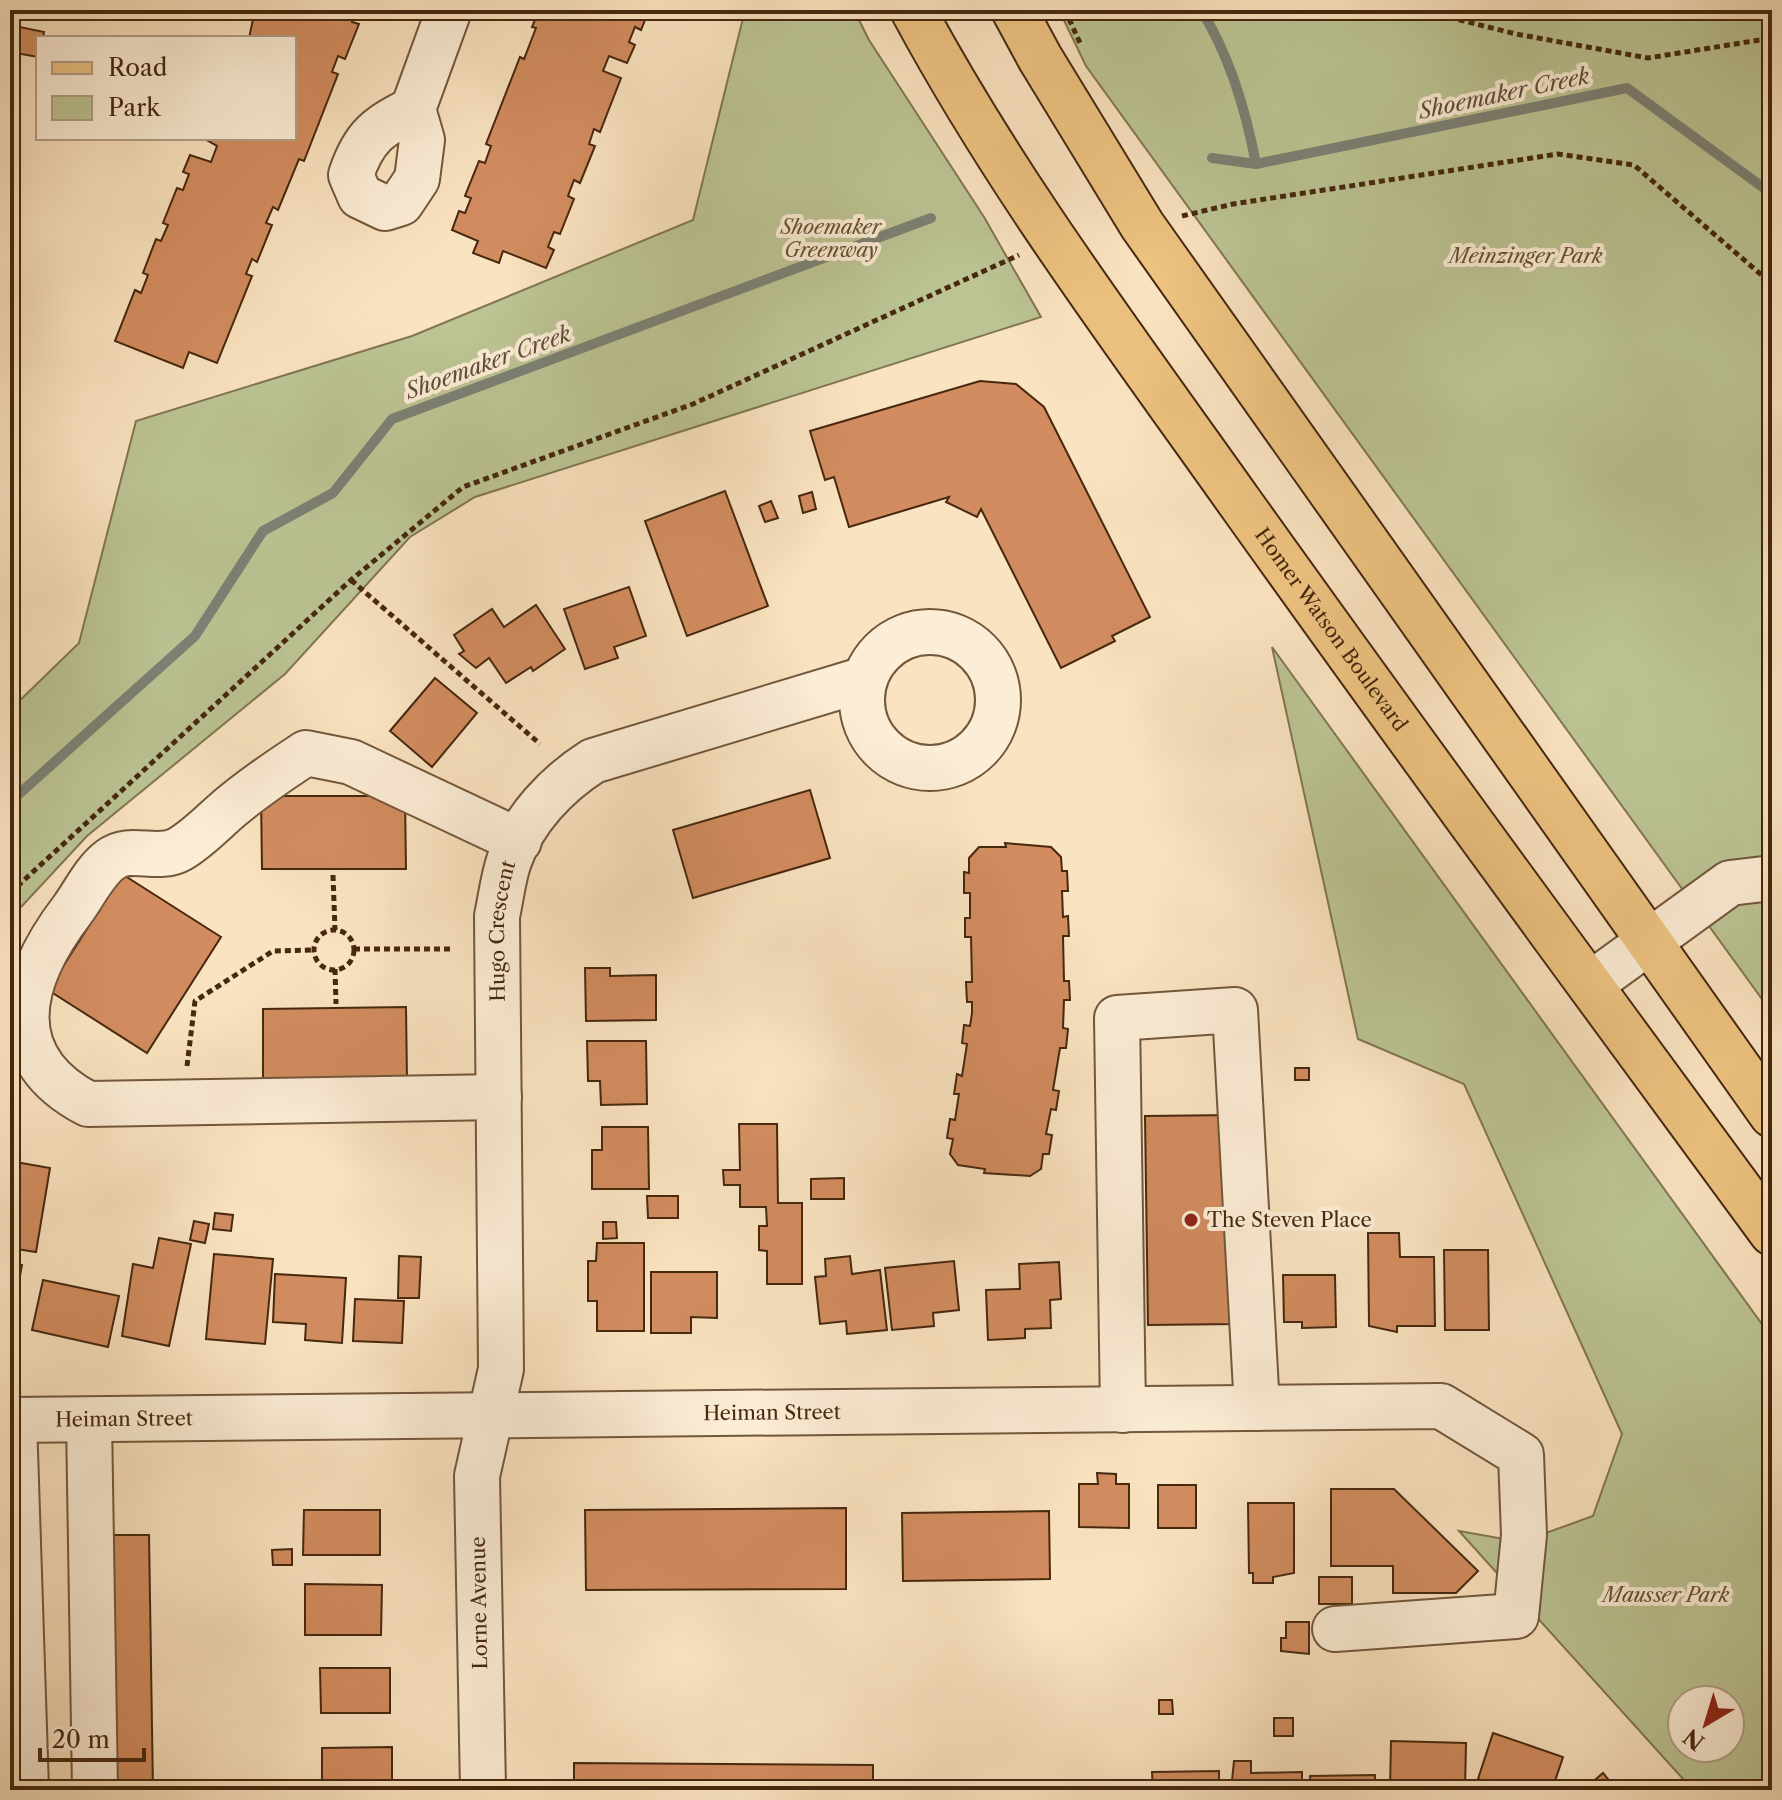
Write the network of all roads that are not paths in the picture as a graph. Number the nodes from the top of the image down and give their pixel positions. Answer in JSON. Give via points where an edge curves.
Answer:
{"nodes":[{"id":1,"x":449,"y":10,"type":"edge"},
{"id":2,"x":913,"y":10,"type":"edge"},
{"id":3,"x":1014,"y":10,"type":"edge"},
{"id":4,"x":413,"y":109,"type":"dead end"},
{"id":5,"x":865,"y":679,"type":"dead end"},
{"id":6,"x":519,"y":841,"type":"junction"},
{"id":7,"x":1772,"y":878,"type":"edge"},
{"id":8,"x":1647,"y":943,"type":"junction"},
{"id":9,"x":1592,"y":983,"type":"junction"},
{"id":10,"x":499,"y":1097,"type":"junction"},
{"id":11,"x":1772,"y":1115,"type":"edge"},
{"id":12,"x":1772,"y":1233,"type":"edge"},
{"id":13,"x":1257,"y":1408,"type":"junction"},
{"id":14,"x":1123,"y":1410,"type":"junction"},
{"id":15,"x":489,"y":1418,"type":"junction"},
{"id":16,"x":12,"y":1420,"type":"edge"},
{"id":17,"x":89,"y":1420,"type":"junction"},
{"id":18,"x":1335,"y":1629,"type":"dead end"},
{"id":19,"x":26,"y":1790,"type":"edge"},
{"id":20,"x":95,"y":1790,"type":"edge"},
{"id":21,"x":483,"y":1790,"type":"edge"}],
"edges":[{"from":1,"to":4,"type":"street"},
{"from":2,"to":9,"type":"main road","name":"Homer Watson Boulevard","via":[[1051,238]]},
{"from":3,"to":8,"type":"main road","via":[[1142,225]]},
{"from":5,"to":6,"type":"street","name":"Hugo Crescent","via":[[593,761],[538,808]]},
{"from":6,"to":10,"type":"street","name":"Hugo Crescent","via":[[509,860],[497,916]]},
{"from":6,"to":10,"type":"street","via":[[351,762],[306,753],[262,781],[179,850],[159,855],[132,852],[110,859],[29,976],[19,1033],[26,1062],[63,1094],[88,1104]]},
{"from":7,"to":8,"type":"street","via":[[1730,883]]},
{"from":8,"to":9,"type":"street"},
{"from":8,"to":11,"type":"main road"},
{"from":9,"to":12,"type":"main road","name":"Homer Watson Boulevard"},
{"from":10,"to":15,"type":"street","name":"Hugo Crescent","via":[[501,1369]]},
{"from":13,"to":14,"type":"street","name":"Heiman Street"},
{"from":13,"to":14,"type":"street","via":[[1235,1010],[1117,1018]]},
{"from":13,"to":18,"type":"street","name":"Heiman Street","via":[[1441,1406],[1521,1455],[1524,1535],[1516,1616]]},
{"from":14,"to":15,"type":"street","name":"Heiman Street"},
{"from":15,"to":17,"type":"street","name":"Heiman Street"},
{"from":15,"to":21,"type":"street","name":"Lorne Avenue","via":[[477,1476]]},
{"from":16,"to":17,"type":"street","name":"Heiman Street"},
{"from":16,"to":19,"type":"street"},
{"from":17,"to":20,"type":"street"}]}
